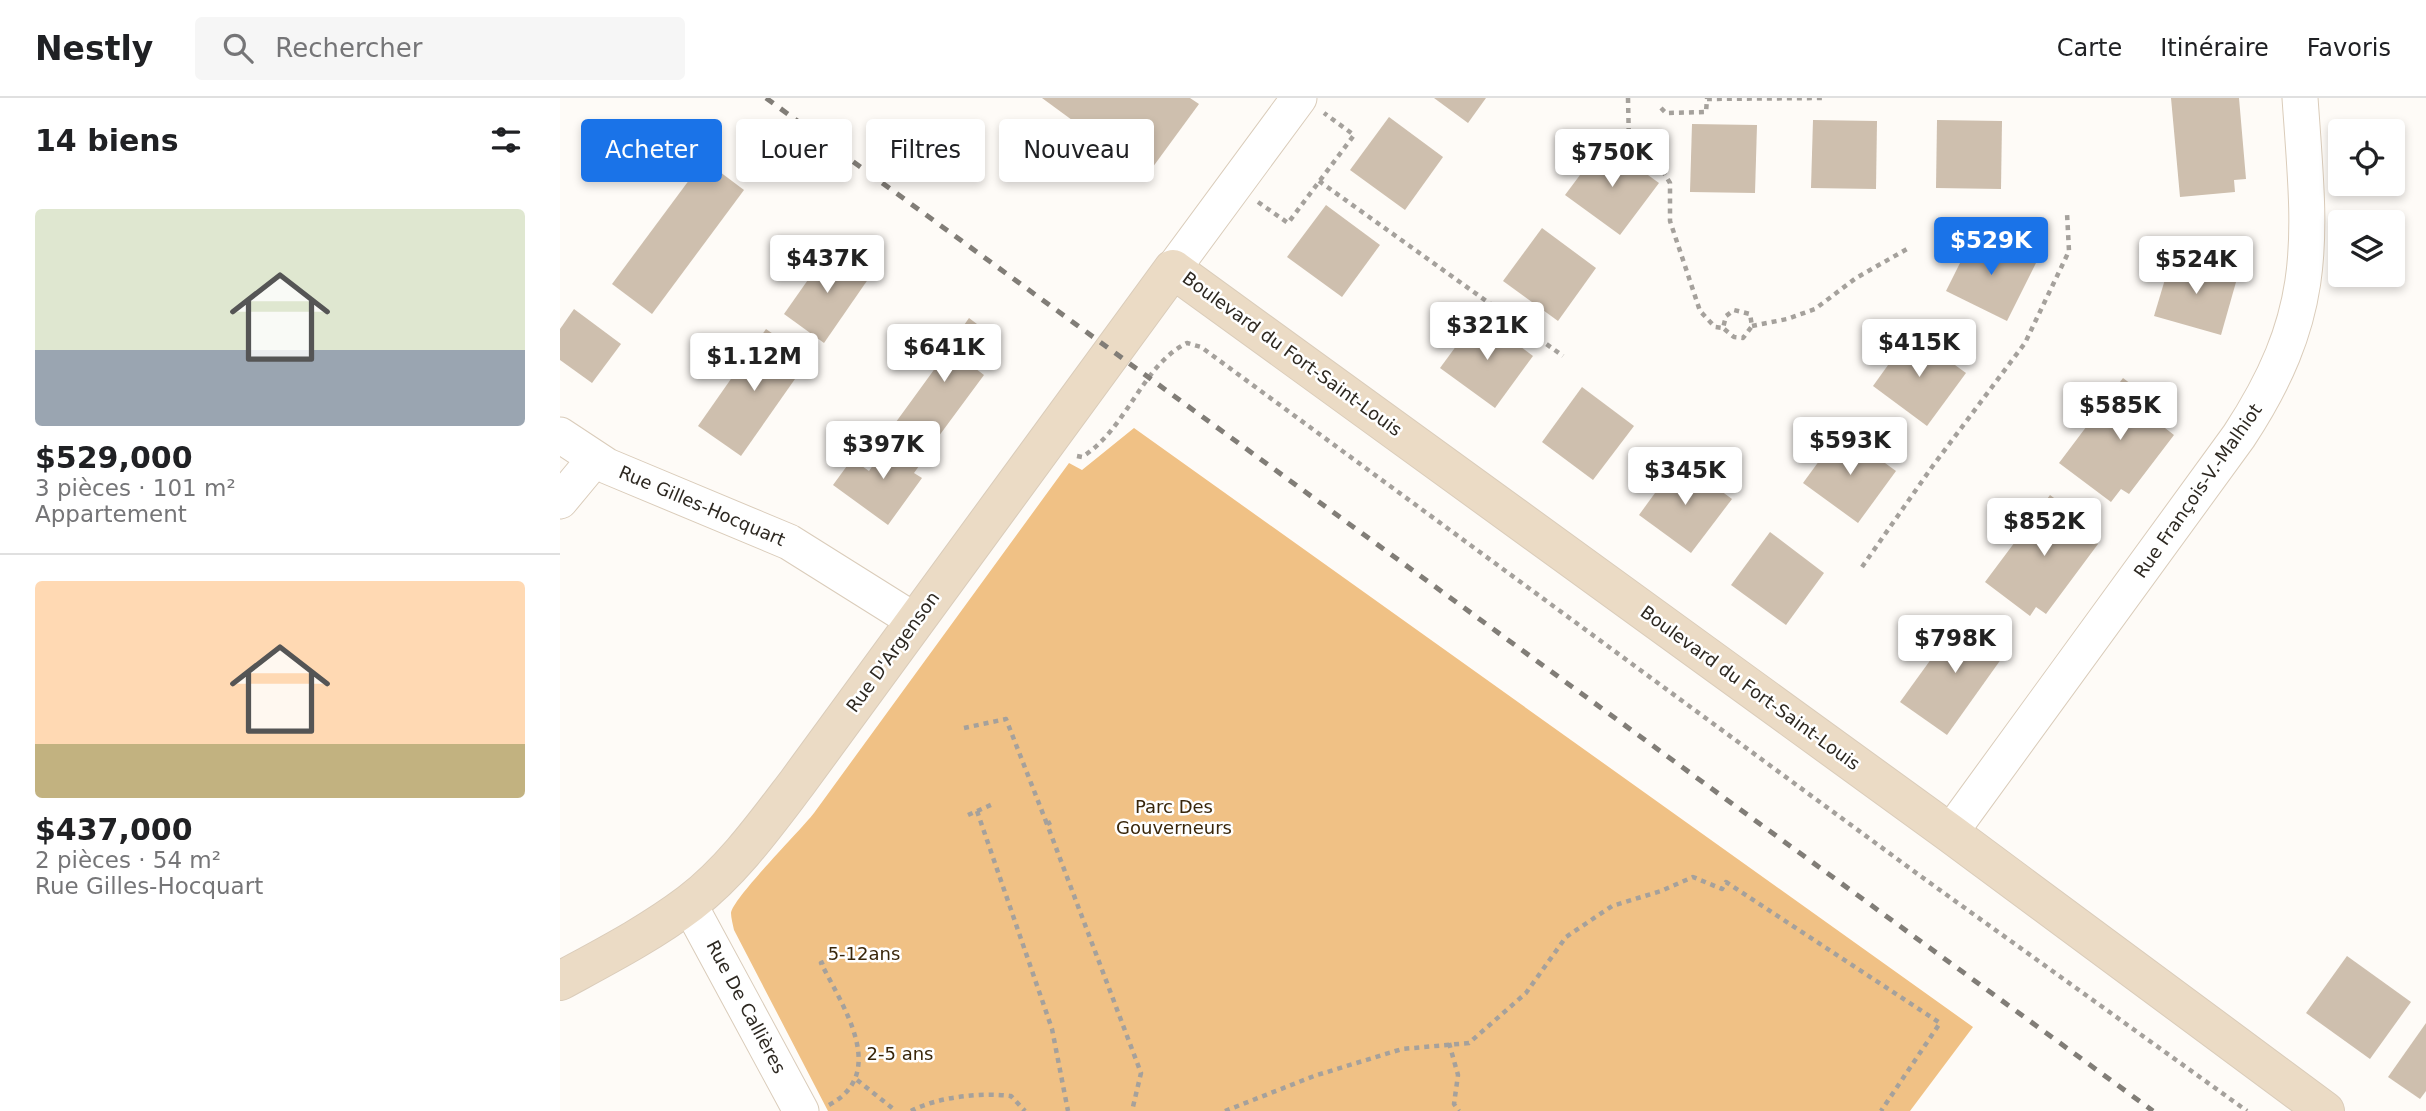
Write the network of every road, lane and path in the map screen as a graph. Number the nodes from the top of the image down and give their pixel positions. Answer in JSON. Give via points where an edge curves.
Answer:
{"nodes":[{"id":1,"x":1628,"y":98,"type":"edge"},
{"id":2,"x":1826,"y":98,"type":"edge"},
{"id":3,"x":2300,"y":98,"type":"edge"},
{"id":4,"x":1306,"y":102,"type":"edge"},
{"id":5,"x":1661,"y":108,"type":"dead end"},
{"id":6,"x":1319,"y":181,"type":"junction"},
{"id":7,"x":1235,"y":185,"type":"junction"},
{"id":8,"x":2067,"y":212,"type":"dead end"},
{"id":9,"x":1907,"y":248,"type":"dead end"},
{"id":10,"x":1173,"y":269,"type":"junction"},
{"id":11,"x":1752,"y":326,"type":"junction"},
{"id":12,"x":1723,"y":328,"type":"junction"},
{"id":13,"x":1204,"y":337,"type":"dead end"},
{"id":14,"x":1201,"y":347,"type":"junction"},
{"id":15,"x":1563,"y":356,"type":"dead end"},
{"id":16,"x":560,"y":435,"type":"edge"},
{"id":17,"x":1072,"y":455,"type":"dead end"},
{"id":18,"x":594,"y":460,"type":"junction"},
{"id":19,"x":560,"y":500,"type":"edge"},
{"id":20,"x":1862,"y":567,"type":"dead end"},
{"id":21,"x":915,"y":621,"type":"junction"},
{"id":22,"x":964,"y":728,"type":"dead end"},
{"id":23,"x":993,"y":804,"type":"dead end"},
{"id":24,"x":977,"y":811,"type":"junction"},
{"id":25,"x":968,"y":815,"type":"dead end"},
{"id":26,"x":1950,"y":834,"type":"junction"},
{"id":27,"x":689,"y":904,"type":"junction"},
{"id":28,"x":834,"y":957,"type":"dead end"},
{"id":29,"x":560,"y":981,"type":"edge"},
{"id":30,"x":1449,"y":1042,"type":"junction"},
{"id":31,"x":857,"y":1080,"type":"junction"},
{"id":32,"x":812,"y":1110,"type":"edge"},
{"id":33,"x":896,"y":1111,"type":"edge"},
{"id":34,"x":911,"y":1111,"type":"edge"},
{"id":35,"x":1025,"y":1111,"type":"edge"},
{"id":36,"x":1068,"y":1111,"type":"edge"},
{"id":37,"x":1132,"y":1111,"type":"edge"},
{"id":38,"x":1226,"y":1111,"type":"edge"},
{"id":39,"x":1459,"y":1111,"type":"edge"},
{"id":40,"x":1881,"y":1111,"type":"edge"},
{"id":41,"x":2247,"y":1111,"type":"edge"},
{"id":42,"x":2325,"y":1111,"type":"edge"}],
"edges":[{"from":1,"to":12,"type":"path","via":[[1629,145],[1670,183],[1670,221],[1700,311],[1715,327]]},
{"from":2,"to":5,"type":"path","via":[[1707,99],[1706,112],[1666,113]]},
{"from":3,"to":26,"type":"street","name":"Rue François-V.-Malhiot","via":[[2308,206],[2306,274],[2296,323],[2276,374],[2239,436]]},
{"from":4,"to":6,"type":"path","via":[[1353,135]]},
{"from":4,"to":7,"type":"street"},
{"from":6,"to":7,"type":"path","via":[[1288,223]]},
{"from":6,"to":15,"type":"path"},
{"from":7,"to":10,"type":"street"},
{"from":8,"to":20,"type":"path","via":[[2070,251],[2025,343]]},
{"from":9,"to":11,"type":"path","via":[[1815,309]]},
{"from":10,"to":21,"type":"street","name":"Rue D'Argenson"},
{"from":10,"to":26,"type":"street","name":"Boulevard du Fort-Saint-Louis"},
{"from":11,"to":12,"type":"path","via":[[1743,338]]},
{"from":11,"to":12,"type":"path","via":[[1750,314],[1734,310],[1726,316]]},
{"from":13,"to":14,"type":"path"},
{"from":14,"to":17,"type":"path","via":[[1187,344],[1176,349],[1110,433],[1082,457]]},
{"from":14,"to":41,"type":"path"},
{"from":16,"to":18,"type":"street","name":"Rue Gilles-Hocquart"},
{"from":18,"to":19,"type":"street"},
{"from":18,"to":21,"type":"street","name":"Rue Gilles-Hocquart","via":[[789,541]]},
{"from":21,"to":27,"type":"street","name":"Rue D'Argenson","via":[[774,815]]},
{"from":22,"to":37,"type":"path","via":[[1006,719],[1141,1073]]},
{"from":23,"to":24,"type":"path"},
{"from":24,"to":25,"type":"path"},
{"from":24,"to":36,"type":"path","via":[[1052,1030]]},
{"from":26,"to":42,"type":"street","name":"Boulevard du Fort-Saint-Louis"},
{"from":27,"to":29,"type":"street","name":"Rue D'Argenson"},
{"from":27,"to":32,"type":"street","name":"Rue De Callières"},
{"from":28,"to":31,"type":"path","via":[[821,962],[855,1036],[860,1061]]},
{"from":30,"to":38,"type":"path","via":[[1390,1053],[1314,1076]]},
{"from":30,"to":39,"type":"path","via":[[1458,1076],[1454,1104]]},
{"from":30,"to":40,"type":"path","via":[[1469,1043],[1526,993],[1566,937],[1612,906],[1693,877],[1722,889],[1726,882],[1940,1023]]},
{"from":31,"to":32,"type":"path","via":[[847,1095]]},
{"from":31,"to":33,"type":"path"},
{"from":34,"to":35,"type":"path","via":[[922,1105],[994,1093],[1011,1096]]}]}
